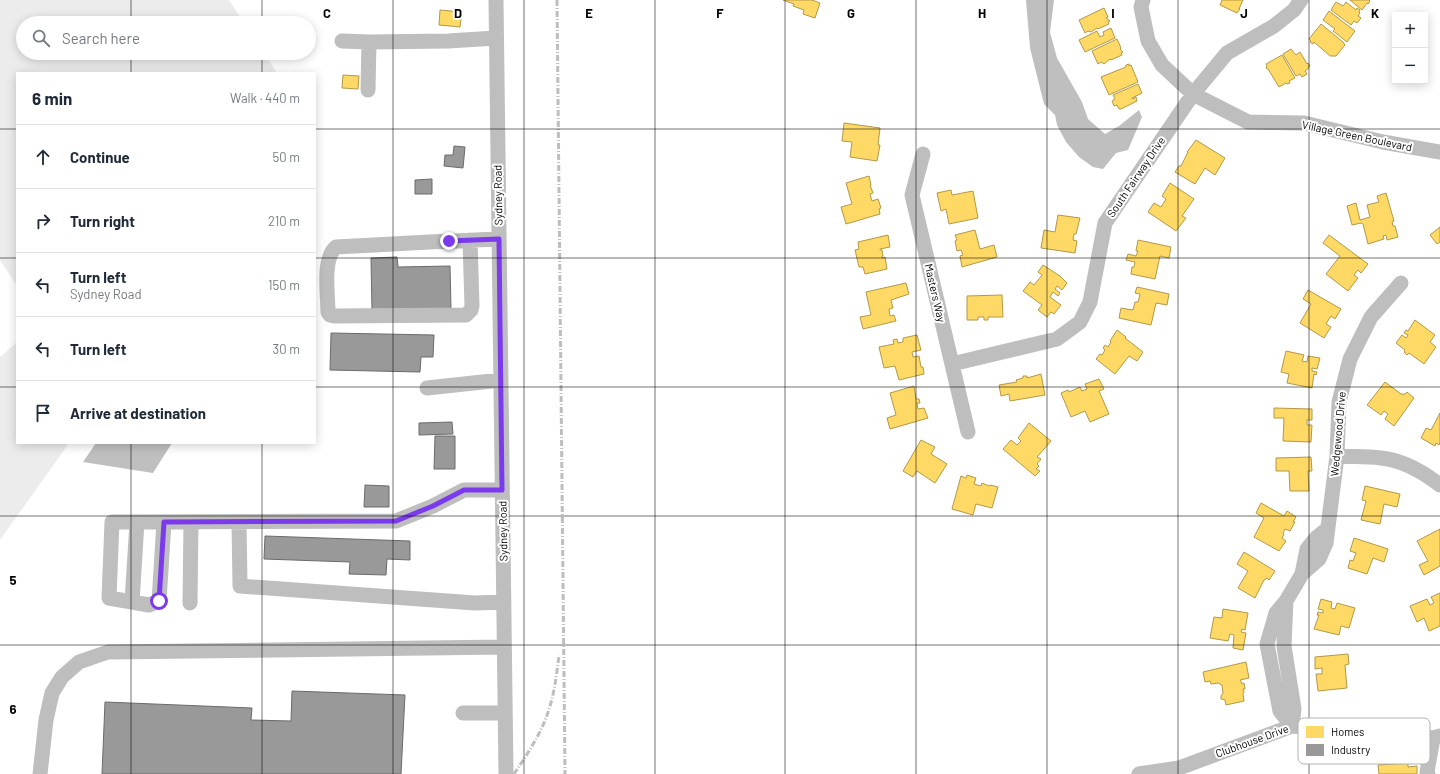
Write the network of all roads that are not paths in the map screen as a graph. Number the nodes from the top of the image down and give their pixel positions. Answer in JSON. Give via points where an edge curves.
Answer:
{"nodes":[{"id":1,"x":496,"y":0,"type":"edge"},
{"id":2,"x":1143,"y":0,"type":"edge"},
{"id":3,"x":1301,"y":0,"type":"edge"},
{"id":4,"x":496,"y":38,"type":"junction"},
{"id":5,"x":342,"y":41,"type":"dead end"},
{"id":6,"x":369,"y":42,"type":"junction"},
{"id":7,"x":368,"y":90,"type":"dead end"},
{"id":8,"x":1193,"y":94,"type":"junction"},
{"id":9,"x":1424,"y":150,"type":"junction"},
{"id":10,"x":1440,"y":152,"type":"edge"},
{"id":11,"x":923,"y":154,"type":"dead end"},
{"id":12,"x":1440,"y":163,"type":"edge"},
{"id":13,"x":499,"y":239,"type":"junction"},
{"id":14,"x":470,"y":240,"type":"junction"},
{"id":15,"x":1401,"y":283,"type":"dead end"},
{"id":16,"x":952,"y":364,"type":"junction"},
{"id":17,"x":501,"y":380,"type":"junction"},
{"id":18,"x":428,"y":388,"type":"dead end"},
{"id":19,"x":968,"y":432,"type":"dead end"},
{"id":20,"x":1337,"y":456,"type":"junction"},
{"id":21,"x":1440,"y":485,"type":"edge"},
{"id":22,"x":502,"y":490,"type":"junction"},
{"id":23,"x":137,"y":522,"type":"junction"},
{"id":24,"x":164,"y":522,"type":"junction"},
{"id":25,"x":192,"y":522,"type":"junction"},
{"id":26,"x":239,"y":522,"type":"junction"},
{"id":27,"x":132,"y":602,"type":"junction"},
{"id":28,"x":190,"y":602,"type":"dead end"},
{"id":29,"x":504,"y":602,"type":"junction"},
{"id":30,"x":504,"y":647,"type":"junction"},
{"id":31,"x":463,"y":713,"type":"dead end"},
{"id":32,"x":505,"y":713,"type":"junction"},
{"id":33,"x":1292,"y":726,"type":"junction"},
{"id":34,"x":1298,"y":726,"type":"edge"},
{"id":35,"x":1436,"y":737,"type":"edge"},
{"id":36,"x":1430,"y":760,"type":"edge"},
{"id":37,"x":1429,"y":764,"type":"edge"},
{"id":38,"x":40,"y":774,"type":"edge"},
{"id":39,"x":506,"y":774,"type":"edge"},
{"id":40,"x":1139,"y":774,"type":"edge"},
{"id":41,"x":1428,"y":774,"type":"edge"}],
"edges":[{"from":1,"to":4,"type":"street","name":"Sydney Road"},
{"from":2,"to":8,"type":"street","name":"Village Green Boulevard","via":[[1141,7],[1148,41],[1162,65]]},
{"from":3,"to":8,"type":"street","name":"South Fairway Drive","via":[[1294,10],[1274,26],[1227,53]]},
{"from":4,"to":6,"type":"street"},
{"from":4,"to":13,"type":"street","name":"Sydney Road"},
{"from":5,"to":6,"type":"street"},
{"from":6,"to":7,"type":"street"},
{"from":8,"to":9,"type":"street","name":"Village Green Boulevard","via":[[1248,122],[1304,123]]},
{"from":8,"to":16,"type":"street","name":"South Fairway Drive","via":[[1105,223],[1090,302],[1080,322],[1057,339]]},
{"from":9,"to":10,"type":"street","name":"Village Green Boulevard"},
{"from":9,"to":12,"type":"street","name":"Village Green Boulevard"},
{"from":11,"to":16,"type":"street","name":"Masters Way","via":[[912,195]]},
{"from":13,"to":14,"type":"street"},
{"from":13,"to":17,"type":"street","name":"Sydney Road"},
{"from":14,"to":14,"type":"street","via":[[336,247],[328,260],[328,312],[334,316],[466,315],[472,306]]},
{"from":15,"to":20,"type":"street","name":"Wedgewood Drive","via":[[1371,317],[1350,359],[1339,402]]},
{"from":16,"to":19,"type":"street","name":"Masters Way"},
{"from":17,"to":18,"type":"street"},
{"from":17,"to":22,"type":"street","name":"Sydney Road"},
{"from":20,"to":21,"type":"street","via":[[1382,458],[1403,463]]},
{"from":20,"to":33,"type":"street","name":"Wedgewood Drive","via":[[1327,529],[1307,549],[1302,574],[1276,613],[1267,644],[1280,711]]},
{"from":22,"to":26,"type":"street","via":[[464,490],[396,521]]},
{"from":22,"to":29,"type":"street","name":"Sydney Road"},
{"from":23,"to":24,"type":"street"},
{"from":23,"to":27,"type":"street"},
{"from":23,"to":27,"type":"street","via":[[112,522],[109,598]]},
{"from":24,"to":25,"type":"street"},
{"from":24,"to":27,"type":"street","via":[[159,601],[149,605]]},
{"from":25,"to":26,"type":"street"},
{"from":25,"to":28,"type":"street"},
{"from":26,"to":29,"type":"street","via":[[240,586],[475,603]]},
{"from":29,"to":30,"type":"street","name":"Sydney Road"},
{"from":30,"to":32,"type":"street","name":"Sydney Road"},
{"from":30,"to":38,"type":"street","via":[[108,652],[79,662],[62,677],[52,693]]},
{"from":31,"to":32,"type":"street"},
{"from":32,"to":39,"type":"street","name":"Sydney Road"},
{"from":33,"to":34,"type":"street","name":"Clubhouse Drive"},
{"from":33,"to":40,"type":"street","name":"Clubhouse Drive","via":[[1179,768]]},
{"from":35,"to":36,"type":"street"},
{"from":37,"to":41,"type":"street"}]}
